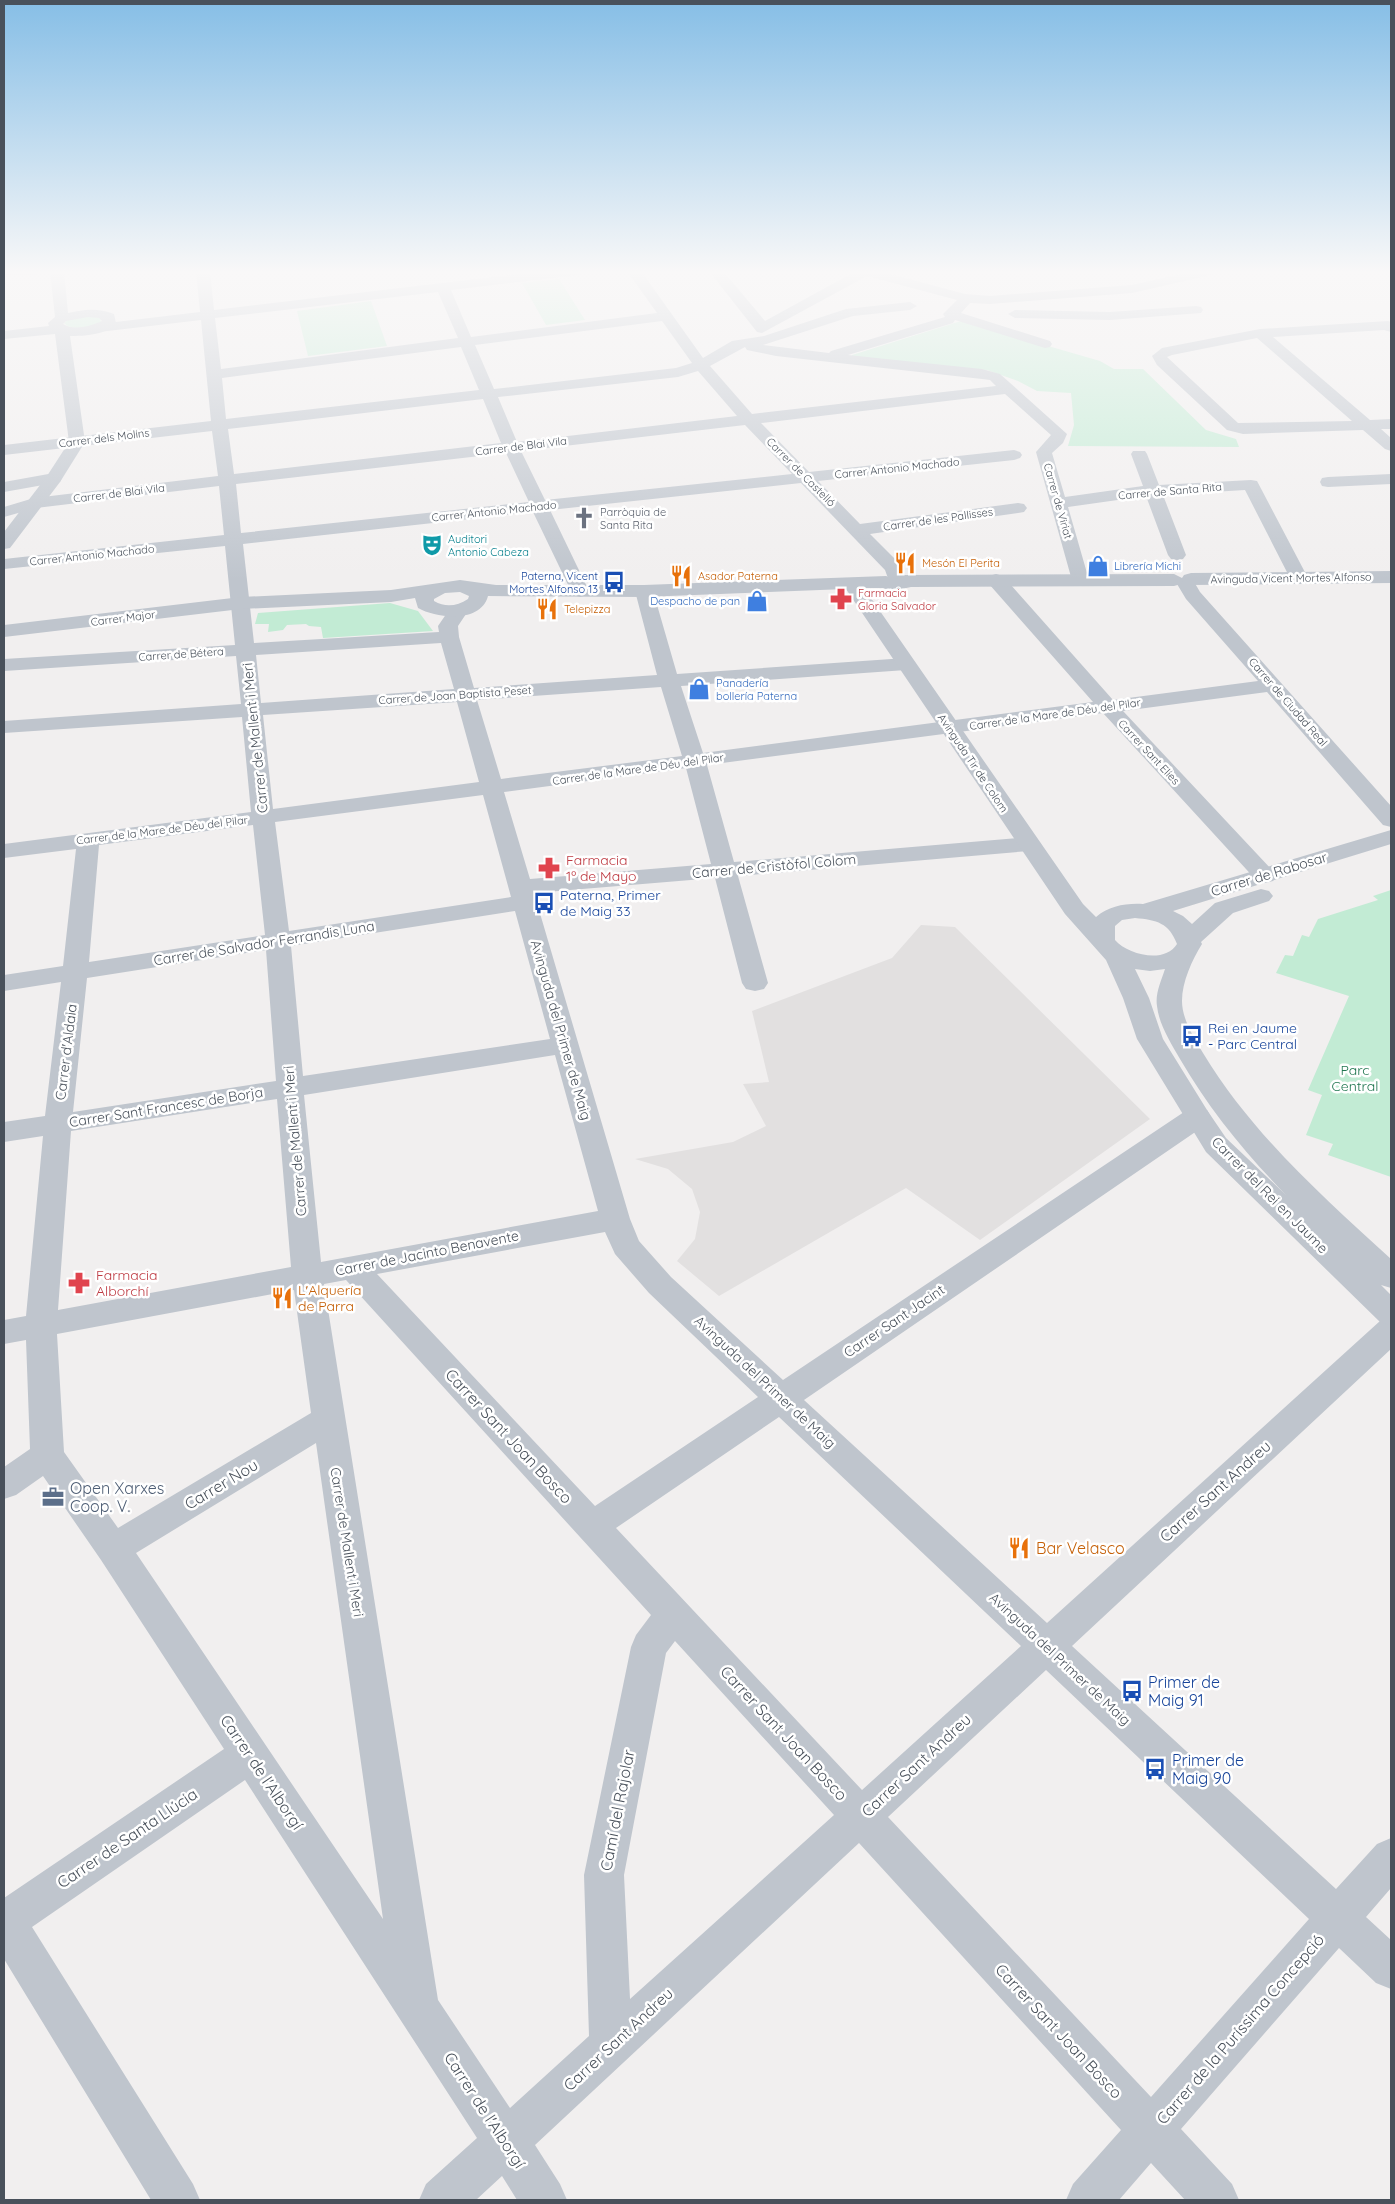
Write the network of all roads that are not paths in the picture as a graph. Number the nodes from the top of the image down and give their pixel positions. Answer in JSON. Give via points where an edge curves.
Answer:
{"nodes":[{"id":1,"x":68,"y":374,"type":"edge"},
{"id":2,"x":214,"y":374,"type":"edge"},
{"id":3,"x":480,"y":374,"type":"edge"},
{"id":4,"x":662,"y":374,"type":"edge"},
{"id":5,"x":709,"y":374,"type":"edge"},
{"id":6,"x":969,"y":374,"type":"edge"},
{"id":7,"x":974,"y":374,"type":"edge"},
{"id":8,"x":1175,"y":374,"type":"edge"},
{"id":9,"x":1308,"y":374,"type":"edge"},
{"id":10,"x":1009,"y":389,"type":"junction"},
{"id":11,"x":991,"y":392,"type":"junction"},
{"id":12,"x":489,"y":394,"type":"junction"},
{"id":13,"x":749,"y":420,"type":"junction"},
{"id":14,"x":1391,"y":424,"type":"edge"},
{"id":15,"x":219,"y":425,"type":"junction"},
{"id":16,"x":1367,"y":425,"type":"junction"},
{"id":17,"x":77,"y":442,"type":"junction"},
{"id":18,"x":1391,"y":446,"type":"edge"},
{"id":19,"x":511,"y":447,"type":"junction"},
{"id":20,"x":4,"y":450,"type":"edge"},
{"id":21,"x":1139,"y":454,"type":"dead end"},
{"id":22,"x":1014,"y":455,"type":"dead end"},
{"id":23,"x":806,"y":477,"type":"junction"},
{"id":24,"x":54,"y":478,"type":"junction"},
{"id":25,"x":1391,"y":479,"type":"edge"},
{"id":26,"x":227,"y":481,"type":"junction"},
{"id":27,"x":1328,"y":482,"type":"dead end"},
{"id":28,"x":4,"y":487,"type":"edge"},
{"id":29,"x":1152,"y":490,"type":"junction"},
{"id":30,"x":34,"y":503,"type":"junction"},
{"id":31,"x":1060,"y":503,"type":"junction"},
{"id":32,"x":541,"y":506,"type":"junction"},
{"id":33,"x":1018,"y":508,"type":"dead end"},
{"id":34,"x":4,"y":512,"type":"edge"},
{"id":35,"x":858,"y":530,"type":"junction"},
{"id":36,"x":233,"y":540,"type":"junction"},
{"id":37,"x":4,"y":544,"type":"edge"},
{"id":38,"x":1177,"y":555,"type":"dead end"},
{"id":39,"x":4,"y":564,"type":"edge"},
{"id":40,"x":1391,"y":577,"type":"edge"},
{"id":41,"x":1299,"y":578,"type":"junction"},
{"id":42,"x":896,"y":580,"type":"junction"},
{"id":43,"x":996,"y":580,"type":"junction"},
{"id":44,"x":1080,"y":580,"type":"junction"},
{"id":45,"x":1183,"y":581,"type":"junction"},
{"id":46,"x":851,"y":584,"type":"junction"},
{"id":47,"x":580,"y":591,"type":"junction"},
{"id":48,"x":622,"y":591,"type":"junction"},
{"id":49,"x":644,"y":591,"type":"junction"},
{"id":50,"x":429,"y":597,"type":"junction"},
{"id":51,"x":469,"y":601,"type":"junction"},
{"id":52,"x":242,"y":603,"type":"junction"},
{"id":53,"x":4,"y":631,"type":"edge"},
{"id":54,"x":449,"y":637,"type":"junction"},
{"id":55,"x":246,"y":650,"type":"junction"},
{"id":56,"x":906,"y":664,"type":"junction"},
{"id":57,"x":4,"y":665,"type":"edge"},
{"id":58,"x":669,"y":680,"type":"junction"},
{"id":59,"x":1272,"y":685,"type":"junction"},
{"id":60,"x":465,"y":694,"type":"junction"},
{"id":61,"x":1108,"y":707,"type":"junction"},
{"id":62,"x":251,"y":709,"type":"junction"},
{"id":63,"x":4,"y":726,"type":"edge"},
{"id":64,"x":948,"y":728,"type":"junction"},
{"id":65,"x":695,"y":761,"type":"junction"},
{"id":66,"x":492,"y":788,"type":"junction"},
{"id":67,"x":263,"y":817,"type":"junction"},
{"id":68,"x":1391,"y":820,"type":"edge"},
{"id":69,"x":1391,"y":837,"type":"edge"},
{"id":70,"x":88,"y":840,"type":"junction"},
{"id":71,"x":1029,"y":844,"type":"junction"},
{"id":72,"x":4,"y":851,"type":"edge"},
{"id":73,"x":1391,"y":855,"type":"edge"},
{"id":74,"x":723,"y":870,"type":"junction"},
{"id":75,"x":1265,"y":876,"type":"junction"},
{"id":76,"x":522,"y":894,"type":"junction"},
{"id":77,"x":1147,"y":911,"type":"junction"},
{"id":78,"x":278,"y":940,"type":"junction"},
{"id":79,"x":1108,"y":945,"type":"junction"},
{"id":80,"x":1185,"y":948,"type":"junction"},
{"id":81,"x":76,"y":973,"type":"junction"},
{"id":82,"x":754,"y":983,"type":"dead end"},
{"id":83,"x":4,"y":984,"type":"edge"},
{"id":84,"x":565,"y":1045,"type":"junction"},
{"id":85,"x":290,"y":1088,"type":"junction"},
{"id":86,"x":1197,"y":1117,"type":"junction"},
{"id":87,"x":58,"y":1124,"type":"junction"},
{"id":88,"x":4,"y":1132,"type":"edge"},
{"id":89,"x":615,"y":1219,"type":"junction"},
{"id":90,"x":352,"y":1267,"type":"junction"},
{"id":91,"x":308,"y":1275,"type":"junction"},
{"id":92,"x":1391,"y":1277,"type":"edge"},
{"id":93,"x":1391,"y":1314,"type":"edge"},
{"id":94,"x":41,"y":1325,"type":"junction"},
{"id":95,"x":1391,"y":1330,"type":"edge"},
{"id":96,"x":4,"y":1332,"type":"edge"},
{"id":97,"x":782,"y":1397,"type":"junction"},
{"id":98,"x":328,"y":1419,"type":"junction"},
{"id":99,"x":47,"y":1455,"type":"junction"},
{"id":100,"x":4,"y":1485,"type":"edge"},
{"id":101,"x":592,"y":1526,"type":"junction"},
{"id":102,"x":113,"y":1549,"type":"junction"},
{"id":103,"x":673,"y":1614,"type":"junction"},
{"id":104,"x":1046,"y":1645,"type":"junction"},
{"id":105,"x":250,"y":1754,"type":"junction"},
{"id":106,"x":860,"y":1816,"type":"junction"},
{"id":107,"x":1391,"y":1858,"type":"edge"},
{"id":108,"x":1338,"y":1918,"type":"junction"},
{"id":109,"x":4,"y":1922,"type":"edge"},
{"id":110,"x":1391,"y":1968,"type":"edge"},
{"id":111,"x":417,"y":2006,"type":"junction"},
{"id":112,"x":611,"y":2045,"type":"junction"},
{"id":113,"x":1151,"y":2130,"type":"junction"},
{"id":114,"x":506,"y":2142,"type":"junction"},
{"id":115,"x":177,"y":2200,"type":"edge"},
{"id":116,"x":442,"y":2200,"type":"edge"},
{"id":117,"x":544,"y":2200,"type":"edge"},
{"id":118,"x":1089,"y":2200,"type":"edge"},
{"id":119,"x":1216,"y":2200,"type":"edge"}],
"edges":[{"from":1,"to":17,"type":"street"},
{"from":2,"to":15,"type":"street","name":"Carrer de Mallent i Meri"},
{"from":3,"to":12,"type":"street"},
{"from":4,"to":12,"type":"street","name":"Carrer dels Molins"},
{"from":5,"to":13,"type":"street","name":"Carrer de Castelló"},
{"from":6,"to":11,"type":"street"},
{"from":7,"to":10,"type":"street","via":[[995,377]]},
{"from":8,"to":16,"type":"street","via":[[1233,428]]},
{"from":9,"to":16,"type":"street"},
{"from":10,"to":11,"type":"street","name":"Carrer de Blai Vila"},
{"from":10,"to":31,"type":"street","name":"Carrer de Viriat","via":[[1059,434],[1044,452]]},
{"from":11,"to":13,"type":"street","name":"Carrer de Blai Vila"},
{"from":12,"to":15,"type":"street","name":"Carrer dels Molins"},
{"from":12,"to":19,"type":"street"},
{"from":13,"to":19,"type":"street","name":"Carrer de Blai Vila"},
{"from":13,"to":23,"type":"street","name":"Carrer de Castelló"},
{"from":14,"to":16,"type":"street"},
{"from":15,"to":17,"type":"street","name":"Carrer dels Molins"},
{"from":15,"to":26,"type":"street","name":"Carrer de Mallent i Meri"},
{"from":16,"to":18,"type":"street"},
{"from":17,"to":20,"type":"street","name":"Carrer dels Molins"},
{"from":17,"to":24,"type":"street"},
{"from":19,"to":26,"type":"street","name":"Carrer de Blai Vila"},
{"from":19,"to":32,"type":"street"},
{"from":21,"to":29,"type":"street"},
{"from":22,"to":23,"type":"street","name":"Carrer Antonio Machado"},
{"from":23,"to":32,"type":"street","name":"Carrer Antonio Machado"},
{"from":23,"to":35,"type":"street","name":"Carrer de Castelló"},
{"from":24,"to":28,"type":"street"},
{"from":24,"to":30,"type":"street"},
{"from":25,"to":27,"type":"street"},
{"from":26,"to":30,"type":"street","name":"Carrer de Blai Vila"},
{"from":26,"to":36,"type":"street","name":"Carrer de Mallent i Meri"},
{"from":29,"to":31,"type":"street","name":"Carrer de Santa Rita"},
{"from":29,"to":38,"type":"street"},
{"from":29,"to":41,"type":"street","name":"Carrer de Santa Rita","via":[[1251,485]]},
{"from":30,"to":34,"type":"street","name":"Carrer de Blai Vila"},
{"from":30,"to":37,"type":"street"},
{"from":31,"to":44,"type":"street","name":"Carrer de Viriat"},
{"from":32,"to":36,"type":"street","name":"Carrer Antonio Machado"},
{"from":32,"to":47,"type":"street"},
{"from":33,"to":35,"type":"street","name":"Carrer de les Pallisses"},
{"from":35,"to":42,"type":"street","name":"Carrer de Castelló","via":[[894,569]]},
{"from":36,"to":39,"type":"street","name":"Carrer Antonio Machado"},
{"from":36,"to":52,"type":"street","name":"Carrer de Mallent i Meri"},
{"from":40,"to":41,"type":"street","name":"Avinguda Vicent Mortes Alfonso"},
{"from":41,"to":45,"type":"street","name":"Avinguda Vicent Mortes Alfonso"},
{"from":42,"to":43,"type":"street","name":"Avinguda Vicent Mortes Alfonso"},
{"from":42,"to":46,"type":"street","name":"Avinguda Vicent Mortes Alfonso"},
{"from":43,"to":44,"type":"street","name":"Avinguda Vicent Mortes Alfonso"},
{"from":43,"to":61,"type":"street","name":"Carrer Sant Elies"},
{"from":44,"to":45,"type":"street","name":"Avinguda Vicent Mortes Alfonso"},
{"from":45,"to":59,"type":"street","name":"Carrer de Ciudad Real"},
{"from":46,"to":49,"type":"street","name":"Avinguda Vicent Mortes Alfonso"},
{"from":46,"to":56,"type":"street","name":"Avinguda Tir de Colom"},
{"from":47,"to":48,"type":"street","name":"Avinguda Vicent Mortes Alfonso"},
{"from":47,"to":51,"type":"street","name":"Avinguda Vicent Mortes Alfonso","via":[[496,591]]},
{"from":48,"to":49,"type":"street","name":"Avinguda Vicent Mortes Alfonso"},
{"from":48,"to":51,"type":"street","name":"Avinguda Vicent Mortes Alfonso"},
{"from":49,"to":58,"type":"street"},
{"from":50,"to":51,"type":"street","via":[[433,609],[445,612]]},
{"from":50,"to":51,"type":"street","via":[[445,586],[460,586]]},
{"from":50,"to":52,"type":"street"},
{"from":51,"to":54,"type":"street","via":[[448,626]]},
{"from":52,"to":53,"type":"street","name":"Carrer Major"},
{"from":52,"to":55,"type":"street","name":"Carrer de Mallent i Meri"},
{"from":54,"to":55,"type":"street","name":"Carrer de Bétera"},
{"from":54,"to":60,"type":"street","name":"Avinguda del Primer de Maig"},
{"from":55,"to":57,"type":"street","name":"Carrer de Bétera"},
{"from":55,"to":62,"type":"street","name":"Carrer de Mallent i Meri"},
{"from":56,"to":58,"type":"street","name":"Carrer de Joan Baptista Peset"},
{"from":56,"to":64,"type":"street","name":"Avinguda Tir de Colom"},
{"from":58,"to":60,"type":"street","name":"Carrer de Joan Baptista Peset"},
{"from":58,"to":65,"type":"street"},
{"from":59,"to":61,"type":"street","name":"Carrer de la Mare de Déu del Pilar"},
{"from":59,"to":68,"type":"street","name":"Carrer de Ciudad Real"},
{"from":60,"to":62,"type":"street","name":"Carrer de Joan Baptista Peset"},
{"from":60,"to":66,"type":"street","name":"Avinguda del Primer de Maig"},
{"from":61,"to":64,"type":"street","name":"Carrer de la Mare de Déu del Pilar"},
{"from":61,"to":75,"type":"street","name":"Carrer Sant Elies"},
{"from":62,"to":63,"type":"street","name":"Carrer de Joan Baptista Peset"},
{"from":62,"to":67,"type":"street","name":"Carrer de Mallent i Meri"},
{"from":64,"to":65,"type":"street","name":"Carrer de la Mare de Déu del Pilar"},
{"from":64,"to":71,"type":"street","name":"Avinguda Tir de Colom"},
{"from":65,"to":66,"type":"street","name":"Carrer de la Mare de Déu del Pilar"},
{"from":65,"to":74,"type":"street"},
{"from":66,"to":67,"type":"street","name":"Carrer de la Mare de Déu del Pilar"},
{"from":66,"to":76,"type":"street","name":"Avinguda del Primer de Maig"},
{"from":67,"to":70,"type":"street","name":"Carrer de la Mare de Déu del Pilar"},
{"from":67,"to":78,"type":"street","name":"Carrer de Mallent i Meri"},
{"from":69,"to":75,"type":"street","name":"Carrer de Rabosar"},
{"from":70,"to":72,"type":"street","name":"Carrer de la Mare de Déu del Pilar"},
{"from":70,"to":81,"type":"street","name":"Carrer d'Aldaia"},
{"from":71,"to":74,"type":"street","name":"Carrer de Cristòfol Colom"},
{"from":71,"to":79,"type":"street","name":"Avinguda Tir de Colom","via":[[1074,910]]},
{"from":73,"to":80,"type":"street","name":"Carrer de Rabosar","via":[[1224,908]]},
{"from":74,"to":76,"type":"street","name":"Carrer de Cristòfol Colom"},
{"from":74,"to":82,"type":"street"},
{"from":75,"to":77,"type":"street","name":"Carrer de Rabosar"},
{"from":76,"to":78,"type":"street","name":"Carrer de Salvador Ferrandis Luna"},
{"from":76,"to":84,"type":"street","name":"Avinguda del Primer de Maig"},
{"from":77,"to":79,"type":"street","via":[[1115,914],[1103,924]]},
{"from":77,"to":80,"type":"street","via":[[1180,925]]},
{"from":78,"to":81,"type":"street","name":"Carrer de Salvador Ferrandis Luna"},
{"from":78,"to":85,"type":"street","name":"Carrer de Mallent i Meri"},
{"from":79,"to":80,"type":"street","via":[[1143,964],[1171,962]]},
{"from":79,"to":86,"type":"street","name":"Carrer del Rei en Jaume","via":[[1136,998],[1150,1039]]},
{"from":80,"to":92,"type":"street","name":"Carrer del Rei en Jaume","via":[[1169,1001],[1177,1030],[1202,1076],[1242,1132],[1269,1162]]},
{"from":81,"to":83,"type":"street","name":"Carrer de Salvador Ferrandis Luna"},
{"from":81,"to":87,"type":"street","name":"Carrer d'Aldaia"},
{"from":84,"to":85,"type":"street","name":"Carrer Sant Francesc de Borja"},
{"from":84,"to":89,"type":"street","name":"Avinguda del Primer de Maig"},
{"from":85,"to":87,"type":"street","name":"Carrer Sant Francesc de Borja"},
{"from":85,"to":91,"type":"street","name":"Carrer de Mallent i Meri"},
{"from":86,"to":93,"type":"street","name":"Carrer del Rei en Jaume","via":[[1216,1145]]},
{"from":86,"to":97,"type":"street","name":"Carrer Sant Jacint"},
{"from":87,"to":88,"type":"street","name":"Carrer Sant Francesc de Borja"},
{"from":87,"to":94,"type":"street","name":"Carrer d'Aldaia"},
{"from":89,"to":90,"type":"street","name":"Carrer de Jacinto Benavente"},
{"from":89,"to":97,"type":"street","name":"Avinguda del Primer de Maig","via":[[626,1246],[660,1285]]},
{"from":90,"to":91,"type":"street","name":"Carrer de Jacinto Benavente"},
{"from":90,"to":101,"type":"street","name":"Carrer Sant Joan Bosco"},
{"from":91,"to":94,"type":"street","name":"Carrer de Jacinto Benavente"},
{"from":91,"to":98,"type":"street","name":"Carrer de Mallent i Meri"},
{"from":94,"to":96,"type":"street","name":"Carrer de Jacinto Benavente"},
{"from":94,"to":99,"type":"street"},
{"from":95,"to":104,"type":"street","name":"Carrer Sant Andreu"},
{"from":97,"to":101,"type":"street","name":"Carrer Sant Jacint"},
{"from":97,"to":104,"type":"street","name":"Avinguda del Primer de Maig"},
{"from":98,"to":102,"type":"street","name":"Carrer Nou"},
{"from":98,"to":111,"type":"street","name":"Carrer de Mallent i Meri"},
{"from":99,"to":100,"type":"street"},
{"from":99,"to":102,"type":"street","name":"Carrer de l'Alborgí"},
{"from":101,"to":103,"type":"street","name":"Carrer Sant Joan Bosco"},
{"from":102,"to":105,"type":"street","name":"Carrer de l'Alborgí"},
{"from":103,"to":106,"type":"street","name":"Carrer Sant Joan Bosco"},
{"from":103,"to":112,"type":"street","name":"Camí del Rajolar","via":[[649,1647],[604,1875]]},
{"from":104,"to":106,"type":"street","name":"Carrer Sant Andreu"},
{"from":104,"to":108,"type":"street","name":"Avinguda del Primer de Maig"},
{"from":105,"to":109,"type":"street","name":"Carrer de Santa Llúcia"},
{"from":105,"to":111,"type":"street","name":"Carrer de l'Alborgí"},
{"from":106,"to":112,"type":"street","name":"Carrer Sant Andreu"},
{"from":106,"to":113,"type":"street","name":"Carrer Sant Joan Bosco"},
{"from":107,"to":108,"type":"street","name":"Carrer de la Puríssima Concepció"},
{"from":108,"to":110,"type":"street","name":"Avinguda del Primer de Maig"},
{"from":108,"to":113,"type":"street","name":"Carrer de la Puríssima Concepció"},
{"from":109,"to":115,"type":"street"},
{"from":111,"to":114,"type":"street","name":"Carrer de l'Alborgí"},
{"from":112,"to":114,"type":"street","name":"Carrer Sant Andreu"},
{"from":113,"to":118,"type":"street","name":"Carrer de la Puríssima Concepció"},
{"from":113,"to":119,"type":"street","name":"Carrer Sant Joan Bosco"},
{"from":114,"to":116,"type":"street","name":"Carrer Sant Andreu"},
{"from":114,"to":117,"type":"street","name":"Carrer de l'Alborgí"}]}
